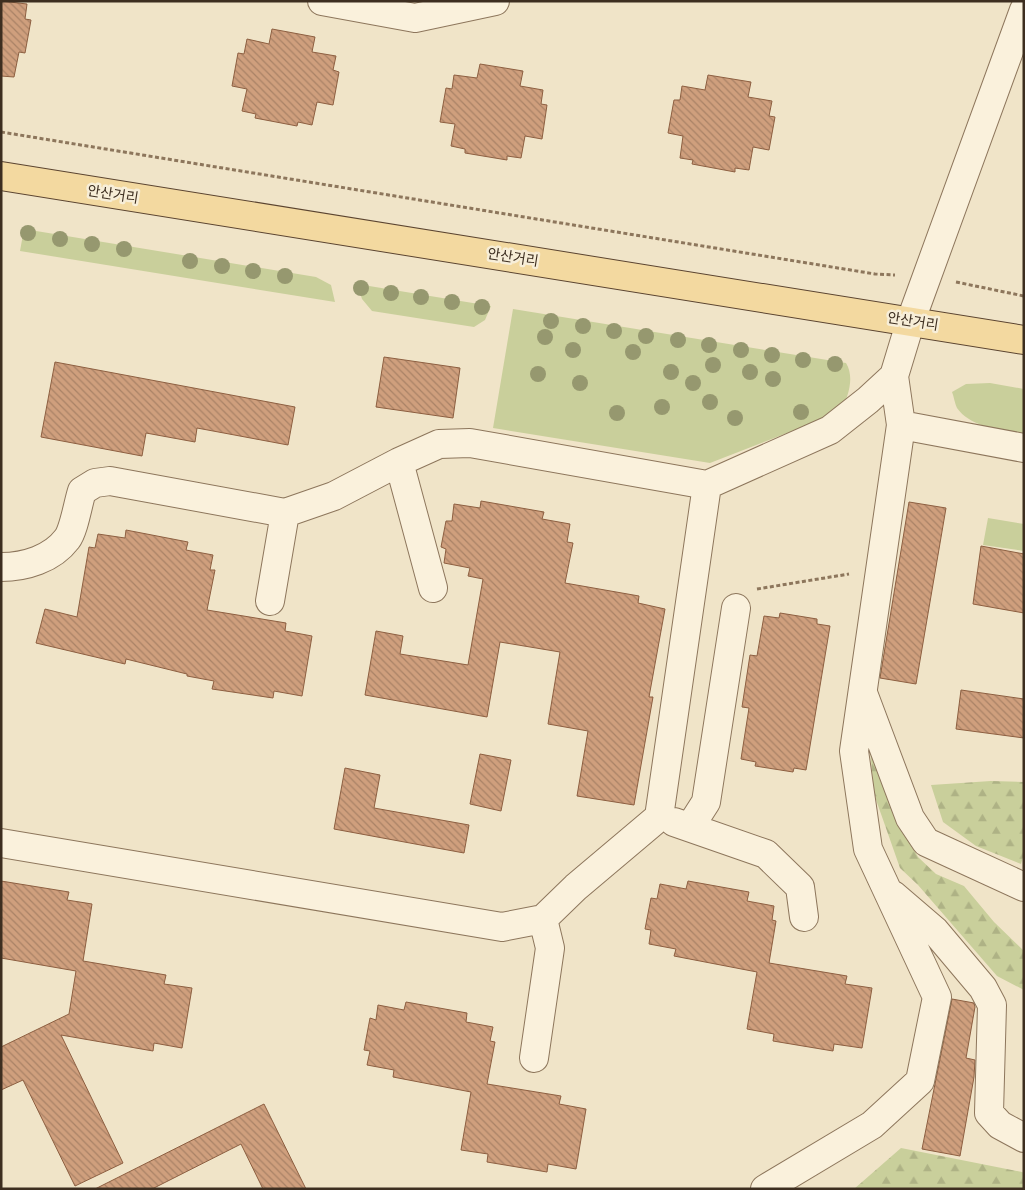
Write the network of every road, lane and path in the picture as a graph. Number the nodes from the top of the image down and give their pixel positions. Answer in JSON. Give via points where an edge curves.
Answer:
{"nodes":[{"id":1,"x":322,"y":1,"type":"edge"},
{"id":2,"x":495,"y":1,"type":"edge"},
{"id":3,"x":1024,"y":10,"type":"edge"},
{"id":4,"x":1,"y":132,"type":"edge"},
{"id":5,"x":1,"y":176,"type":"edge"},
{"id":6,"x":927,"y":277,"type":"junction"},
{"id":7,"x":1024,"y":296,"type":"edge"},
{"id":8,"x":911,"y":320,"type":"junction"},
{"id":9,"x":1024,"y":340,"type":"edge"},
{"id":10,"x":894,"y":376,"type":"junction"},
{"id":11,"x":901,"y":426,"type":"junction"},
{"id":12,"x":1024,"y":448,"type":"edge"},
{"id":13,"x":399,"y":462,"type":"junction"},
{"id":14,"x":707,"y":485,"type":"junction"},
{"id":15,"x":286,"y":513,"type":"junction"},
{"id":16,"x":1,"y":567,"type":"edge"},
{"id":17,"x":882,"y":571,"type":"junction"},
{"id":18,"x":433,"y":588,"type":"dead end"},
{"id":19,"x":270,"y":601,"type":"dead end"},
{"id":20,"x":736,"y":608,"type":"joint"},
{"id":21,"x":863,"y":691,"type":"junction"},
{"id":22,"x":659,"y":817,"type":"junction"},
{"id":23,"x":690,"y":827,"type":"junction"},
{"id":24,"x":1,"y":843,"type":"edge"},
{"id":25,"x":1024,"y":887,"type":"edge"},
{"id":26,"x":886,"y":889,"type":"junction"},
{"id":27,"x":804,"y":917,"type":"dead end"},
{"id":28,"x":543,"y":919,"type":"junction"},
{"id":29,"x":534,"y":1058,"type":"dead end"},
{"id":30,"x":1024,"y":1138,"type":"edge"},
{"id":31,"x":765,"y":1189,"type":"edge"}],
"edges":[{"from":1,"to":2,"type":"street","via":[[415,18]]},
{"from":3,"to":6,"type":"street"},
{"from":4,"to":6,"type":"path","via":[[866,272]]},
{"from":5,"to":8,"type":"main road","name":"안산거리"},
{"from":6,"to":7,"type":"path"},
{"from":6,"to":8,"type":"street"},
{"from":8,"to":9,"type":"main road","name":"안산거리"},
{"from":8,"to":10,"type":"street"},
{"from":10,"to":11,"type":"street"},
{"from":10,"to":14,"type":"street","via":[[830,430]]},
{"from":11,"to":12,"type":"street"},
{"from":11,"to":17,"type":"street"},
{"from":13,"to":14,"type":"street","via":[[439,444],[470,443]]},
{"from":13,"to":15,"type":"street","via":[[334,496]]},
{"from":13,"to":18,"type":"street"},
{"from":14,"to":22,"type":"street"},
{"from":15,"to":16,"type":"street","via":[[110,481],[95,483],[82,491],[68,538],[51,554],[31,564]]},
{"from":15,"to":19,"type":"street"},
{"from":17,"to":20,"type":"path","via":[[763,586],[740,596]]},
{"from":17,"to":21,"type":"street"},
{"from":20,"to":23,"type":"street","via":[[706,802]]},
{"from":21,"to":25,"type":"street","via":[[910,818],[926,842]]},
{"from":21,"to":26,"type":"street","via":[[854,751],[868,849]]},
{"from":22,"to":23,"type":"street"},
{"from":22,"to":28,"type":"street"},
{"from":23,"to":27,"type":"street","via":[[766,854],[800,887]]},
{"from":24,"to":28,"type":"street","via":[[502,927]]},
{"from":26,"to":30,"type":"street","via":[[935,931],[992,1005],[989,1113],[1000,1125]]},
{"from":26,"to":31,"type":"street","via":[[936,997],[920,1081],[872,1125]]},
{"from":28,"to":29,"type":"street","via":[[550,948]]}]}
